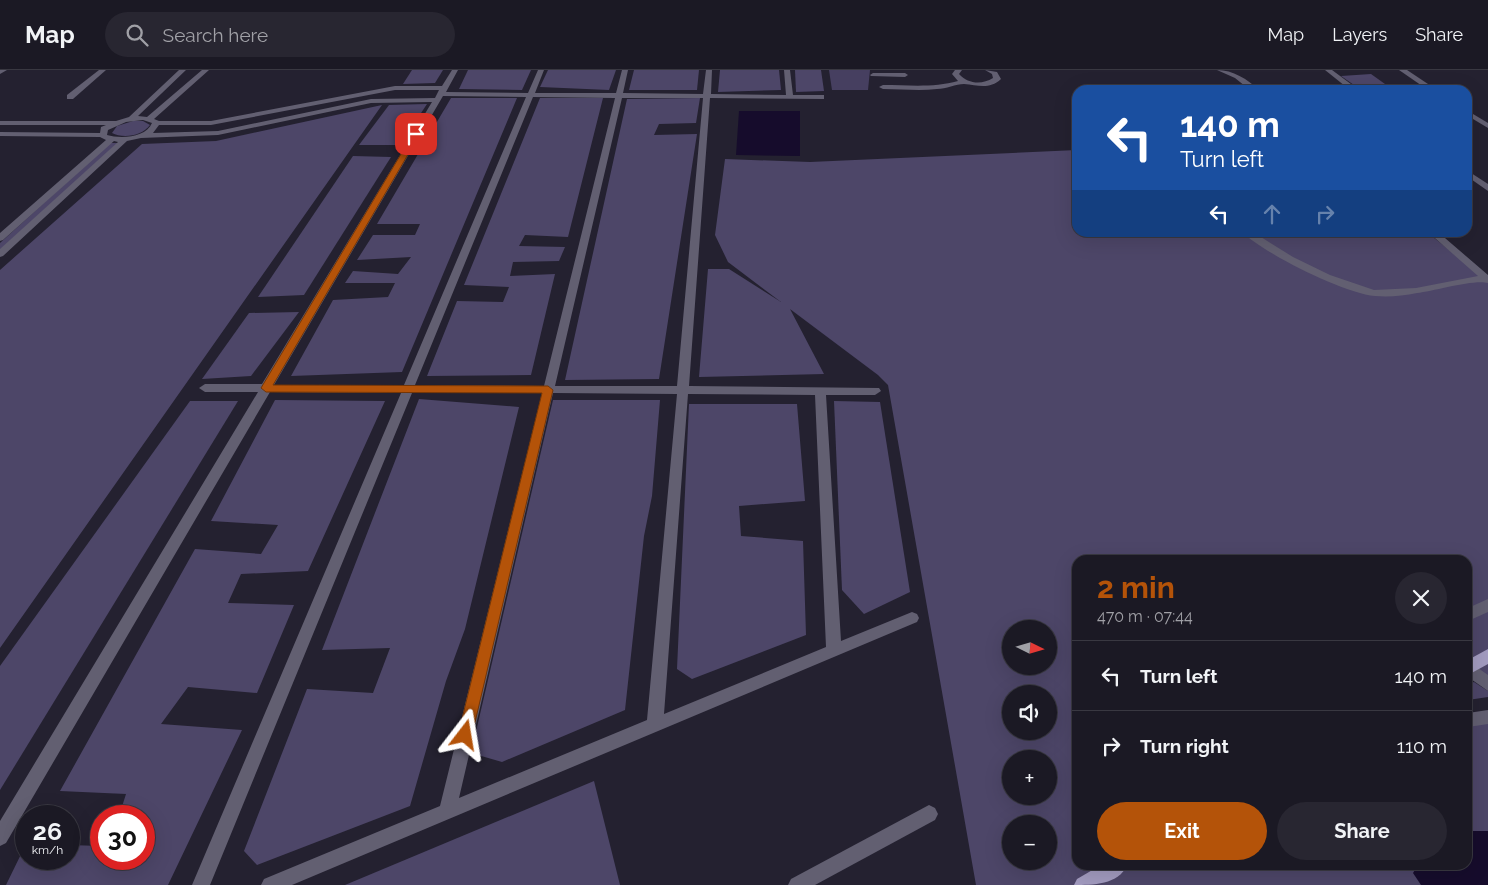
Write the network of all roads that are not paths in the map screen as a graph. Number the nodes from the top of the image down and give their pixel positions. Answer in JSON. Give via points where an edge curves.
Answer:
{"nodes":[{"id":1,"x":4,"y":70,"type":"edge"},
{"id":2,"x":103,"y":70,"type":"edge"},
{"id":3,"x":183,"y":70,"type":"edge"},
{"id":4,"x":206,"y":70,"type":"edge"},
{"id":5,"x":455,"y":70,"type":"edge"},
{"id":6,"x":541,"y":70,"type":"edge"},
{"id":7,"x":625,"y":70,"type":"edge"},
{"id":8,"x":709,"y":70,"type":"edge"},
{"id":9,"x":787,"y":70,"type":"edge"},
{"id":10,"x":959,"y":70,"type":"edge"},
{"id":11,"x":1220,"y":70,"type":"edge"},
{"id":12,"x":1240,"y":70,"type":"edge"},
{"id":13,"x":1328,"y":70,"type":"edge"},
{"id":14,"x":1402,"y":70,"type":"edge"},
{"id":15,"x":995,"y":71,"type":"edge"},
{"id":16,"x":0,"y":72,"type":"edge"},
{"id":17,"x":904,"y":73,"type":"edge"},
{"id":18,"x":873,"y":75,"type":"dead end"},
{"id":19,"x":964,"y":82,"type":"junction"},
{"id":20,"x":1248,"y":85,"type":"edge"},
{"id":21,"x":1258,"y":85,"type":"edge"},
{"id":22,"x":1348,"y":85,"type":"edge"},
{"id":23,"x":1425,"y":85,"type":"edge"},
{"id":24,"x":883,"y":87,"type":"dead end"},
{"id":25,"x":910,"y":87,"type":"junction"},
{"id":26,"x":440,"y":94,"type":"junction"},
{"id":27,"x":531,"y":95,"type":"junction"},
{"id":28,"x":619,"y":95,"type":"junction"},
{"id":29,"x":707,"y":96,"type":"junction"},
{"id":30,"x":70,"y":97,"type":"dead end"},
{"id":31,"x":790,"y":97,"type":"junction"},
{"id":32,"x":821,"y":97,"type":"dead end"},
{"id":33,"x":1472,"y":116,"type":"edge"},
{"id":34,"x":132,"y":118,"type":"junction"},
{"id":35,"x":153,"y":121,"type":"junction"},
{"id":36,"x":116,"y":122,"type":"junction"},
{"id":37,"x":0,"y":123,"type":"edge"},
{"id":38,"x":1488,"y":126,"type":"edge"},
{"id":39,"x":0,"y":134,"type":"edge"},
{"id":40,"x":102,"y":135,"type":"junction"},
{"id":41,"x":141,"y":136,"type":"junction"},
{"id":42,"x":111,"y":140,"type":"junction"},
{"id":43,"x":125,"y":140,"type":"junction"},
{"id":44,"x":1472,"y":176,"type":"edge"},
{"id":45,"x":1488,"y":188,"type":"edge"},
{"id":46,"x":1255,"y":237,"type":"edge"},
{"id":47,"x":1438,"y":237,"type":"edge"},
{"id":48,"x":0,"y":238,"type":"edge"},
{"id":49,"x":0,"y":254,"type":"edge"},
{"id":50,"x":1487,"y":278,"type":"edge"},
{"id":51,"x":206,"y":388,"type":"dead end"},
{"id":52,"x":266,"y":388,"type":"junction"},
{"id":53,"x":408,"y":389,"type":"junction"},
{"id":54,"x":548,"y":390,"type":"junction"},
{"id":55,"x":683,"y":390,"type":"junction"},
{"id":56,"x":820,"y":391,"type":"junction"},
{"id":57,"x":875,"y":391,"type":"dead end"},
{"id":58,"x":912,"y":618,"type":"dead end"},
{"id":59,"x":834,"y":650,"type":"junction"},
{"id":60,"x":1488,"y":656,"type":"edge"},
{"id":61,"x":1472,"y":666,"type":"edge"},
{"id":62,"x":1472,"y":671,"type":"edge"},
{"id":63,"x":1488,"y":684,"type":"edge"},
{"id":64,"x":1488,"y":717,"type":"edge"},
{"id":65,"x":1472,"y":719,"type":"edge"},
{"id":66,"x":655,"y":725,"type":"junction"},
{"id":67,"x":447,"y":812,"type":"junction"},
{"id":68,"x":929,"y":814,"type":"dead end"},
{"id":69,"x":0,"y":837,"type":"edge"},
{"id":70,"x":1109,"y":870,"type":"edge"},
{"id":71,"x":202,"y":885,"type":"edge"},
{"id":72,"x":270,"y":885,"type":"edge"},
{"id":73,"x":797,"y":885,"type":"edge"},
{"id":74,"x":1083,"y":885,"type":"edge"}],
"edges":[{"from":1,"to":16,"type":"street"},
{"from":2,"to":30,"type":"street"},
{"from":3,"to":34,"type":"street"},
{"from":4,"to":35,"type":"street"},
{"from":5,"to":26,"type":"street"},
{"from":6,"to":27,"type":"street"},
{"from":7,"to":28,"type":"street"},
{"from":8,"to":29,"type":"street"},
{"from":9,"to":31,"type":"street"},
{"from":10,"to":19,"type":"street","via":[[956,77]]},
{"from":11,"to":20,"type":"street"},
{"from":12,"to":21,"type":"street"},
{"from":13,"to":22,"type":"street"},
{"from":14,"to":23,"type":"street"},
{"from":15,"to":19,"type":"street","via":[[997,79],[990,84]]},
{"from":17,"to":18,"type":"street"},
{"from":17,"to":25,"type":"street"},
{"from":19,"to":25,"type":"street","via":[[953,86]]},
{"from":24,"to":25,"type":"street"},
{"from":26,"to":27,"type":"street"},
{"from":26,"to":35,"type":"street","via":[[395,88],[211,123]]},
{"from":26,"to":41,"type":"street","via":[[371,101],[218,133]]},
{"from":26,"to":52,"type":"street"},
{"from":27,"to":28,"type":"street"},
{"from":27,"to":53,"type":"street"},
{"from":28,"to":29,"type":"street"},
{"from":28,"to":54,"type":"street"},
{"from":29,"to":31,"type":"street"},
{"from":29,"to":55,"type":"street"},
{"from":31,"to":32,"type":"street"},
{"from":33,"to":38,"type":"street"},
{"from":34,"to":35,"type":"street"},
{"from":34,"to":36,"type":"street"},
{"from":35,"to":41,"type":"street","via":[[154,128]]},
{"from":36,"to":37,"type":"street"},
{"from":36,"to":40,"type":"street","via":[[104,129]]},
{"from":39,"to":40,"type":"street"},
{"from":40,"to":42,"type":"street"},
{"from":41,"to":43,"type":"street"},
{"from":42,"to":43,"type":"street"},
{"from":42,"to":48,"type":"street"},
{"from":43,"to":49,"type":"street"},
{"from":44,"to":45,"type":"street"},
{"from":46,"to":50,"type":"street","via":[[1311,270],[1373,293]]},
{"from":47,"to":50,"type":"street"},
{"from":51,"to":52,"type":"street"},
{"from":52,"to":53,"type":"street"},
{"from":52,"to":69,"type":"street"},
{"from":53,"to":54,"type":"street"},
{"from":53,"to":71,"type":"street"},
{"from":54,"to":55,"type":"street"},
{"from":54,"to":67,"type":"street"},
{"from":55,"to":56,"type":"street"},
{"from":55,"to":66,"type":"street"},
{"from":56,"to":57,"type":"street"},
{"from":56,"to":59,"type":"street"},
{"from":58,"to":59,"type":"street"},
{"from":59,"to":66,"type":"street"},
{"from":60,"to":61,"type":"main road"},
{"from":62,"to":63,"type":"street"},
{"from":64,"to":65,"type":"street"},
{"from":66,"to":67,"type":"street"},
{"from":67,"to":72,"type":"street"},
{"from":68,"to":73,"type":"street"},
{"from":70,"to":74,"type":"main road"}]}
